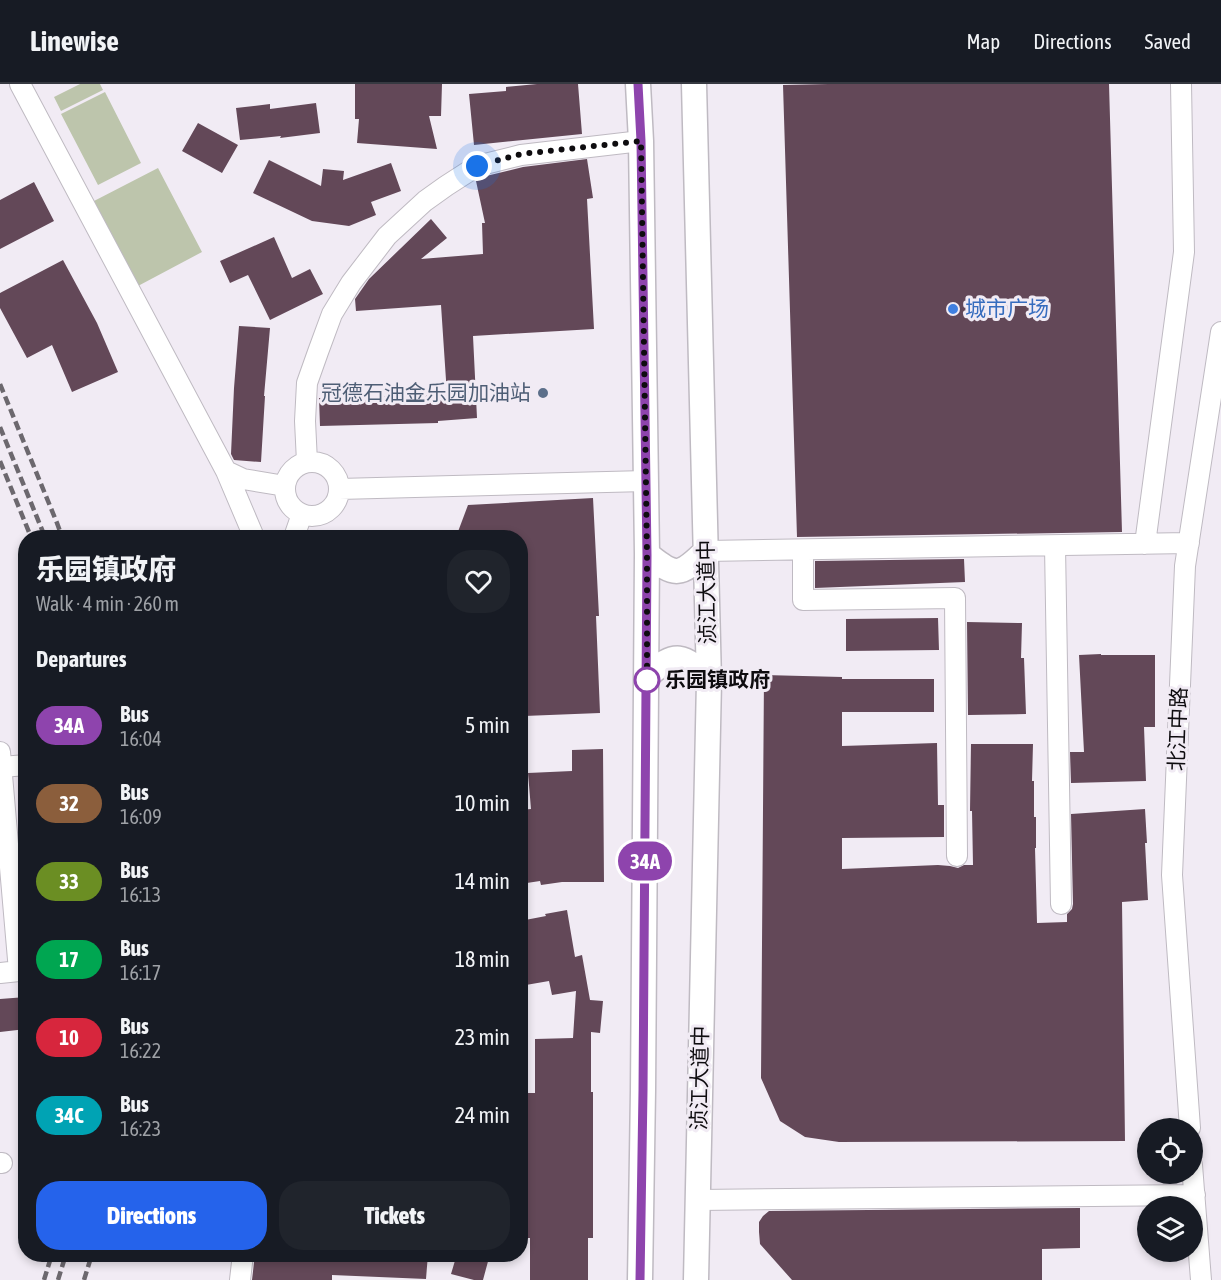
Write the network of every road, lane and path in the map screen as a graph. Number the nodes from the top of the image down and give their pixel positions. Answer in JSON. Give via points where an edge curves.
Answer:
{"nodes":[{"id":1,"x":20,"y":84,"type":"edge"},
{"id":2,"x":638,"y":84,"type":"edge"},
{"id":3,"x":694,"y":84,"type":"edge"},
{"id":4,"x":1180,"y":84,"type":"edge"},
{"id":5,"x":641,"y":141,"type":"junction"},
{"id":6,"x":1221,"y":332,"type":"edge"},
{"id":7,"x":307,"y":462,"type":"junction"},
{"id":8,"x":226,"y":471,"type":"junction"},
{"id":9,"x":646,"y":482,"type":"junction"},
{"id":10,"x":285,"y":486,"type":"junction"},
{"id":11,"x":339,"y":489,"type":"junction"},
{"id":12,"x":302,"y":514,"type":"junction"},
{"id":13,"x":251,"y":530,"type":"edge"},
{"id":14,"x":296,"y":530,"type":"edge"},
{"id":15,"x":1189,"y":543,"type":"junction"},
{"id":16,"x":1145,"y":544,"type":"junction"},
{"id":17,"x":1055,"y":546,"type":"junction"},
{"id":18,"x":803,"y":550,"type":"junction"},
{"id":19,"x":706,"y":551,"type":"junction"},
{"id":20,"x":647,"y":555,"type":"junction"},
{"id":21,"x":647,"y":676,"type":"junction"},
{"id":22,"x":709,"y":681,"type":"junction"},
{"id":23,"x":1,"y":760,"type":"edge"},
{"id":24,"x":18,"y":763,"type":"edge"},
{"id":25,"x":957,"y":856,"type":"dead end"},
{"id":26,"x":1061,"y":904,"type":"dead end"},
{"id":27,"x":18,"y":959,"type":"edge"},
{"id":28,"x":18,"y":971,"type":"edge"},
{"id":29,"x":0,"y":973,"type":"edge"},
{"id":30,"x":1189,"y":1118,"type":"edge"},
{"id":31,"x":1194,"y":1184,"type":"edge"},
{"id":32,"x":1195,"y":1195,"type":"junction"},
{"id":33,"x":698,"y":1200,"type":"junction"},
{"id":34,"x":242,"y":1262,"type":"edge"},
{"id":35,"x":240,"y":1280,"type":"edge"},
{"id":36,"x":640,"y":1280,"type":"edge"},
{"id":37,"x":696,"y":1280,"type":"edge"},
{"id":38,"x":1201,"y":1280,"type":"edge"}],
"edges":[{"from":1,"to":8,"type":"street"},
{"from":2,"to":5,"type":"main road"},
{"from":3,"to":19,"type":"main road","name":"浈江大道中"},
{"from":4,"to":16,"type":"street","via":[[1184,252]]},
{"from":5,"to":7,"type":"street","via":[[521,154],[477,166],[439,191],[387,236],[332,314],[314,362],[307,383]]},
{"from":5,"to":9,"type":"main road"},
{"from":6,"to":15,"type":"street","name":"北江中路"},
{"from":7,"to":10,"type":"street","via":[[291,471]]},
{"from":7,"to":11,"type":"street","via":[[326,465],[333,471]]},
{"from":8,"to":10,"type":"street","via":[[243,479]]},
{"from":8,"to":13,"type":"street"},
{"from":9,"to":11,"type":"street"},
{"from":9,"to":20,"type":"main road"},
{"from":10,"to":12,"type":"street","via":[[288,503]]},
{"from":11,"to":12,"type":"street","via":[[326,511]]},
{"from":12,"to":14,"type":"street"},
{"from":15,"to":16,"type":"street"},
{"from":15,"to":30,"type":"street","name":"北江中路","via":[[1172,875]]},
{"from":16,"to":17,"type":"street"},
{"from":17,"to":18,"type":"street"},
{"from":17,"to":26,"type":"street"},
{"from":18,"to":19,"type":"street"},
{"from":18,"to":25,"type":"street","via":[[803,600],[955,598]]},
{"from":19,"to":20,"type":"main road","via":[[678,571],[668,570]]},
{"from":19,"to":22,"type":"main road","name":"浈江大道中"},
{"from":20,"to":21,"type":"main road"},
{"from":21,"to":22,"type":"main road","via":[[677,658],[689,661]]},
{"from":21,"to":36,"type":"main road"},
{"from":22,"to":33,"type":"main road","name":"浈江大道中"},
{"from":23,"to":24,"type":"street"},
{"from":23,"to":27,"type":"street"},
{"from":28,"to":29,"type":"street"},
{"from":31,"to":32,"type":"street"},
{"from":32,"to":33,"type":"street"},
{"from":32,"to":38,"type":"street"},
{"from":33,"to":37,"type":"main road","name":"浈江大道中"},
{"from":34,"to":35,"type":"street"}]}
